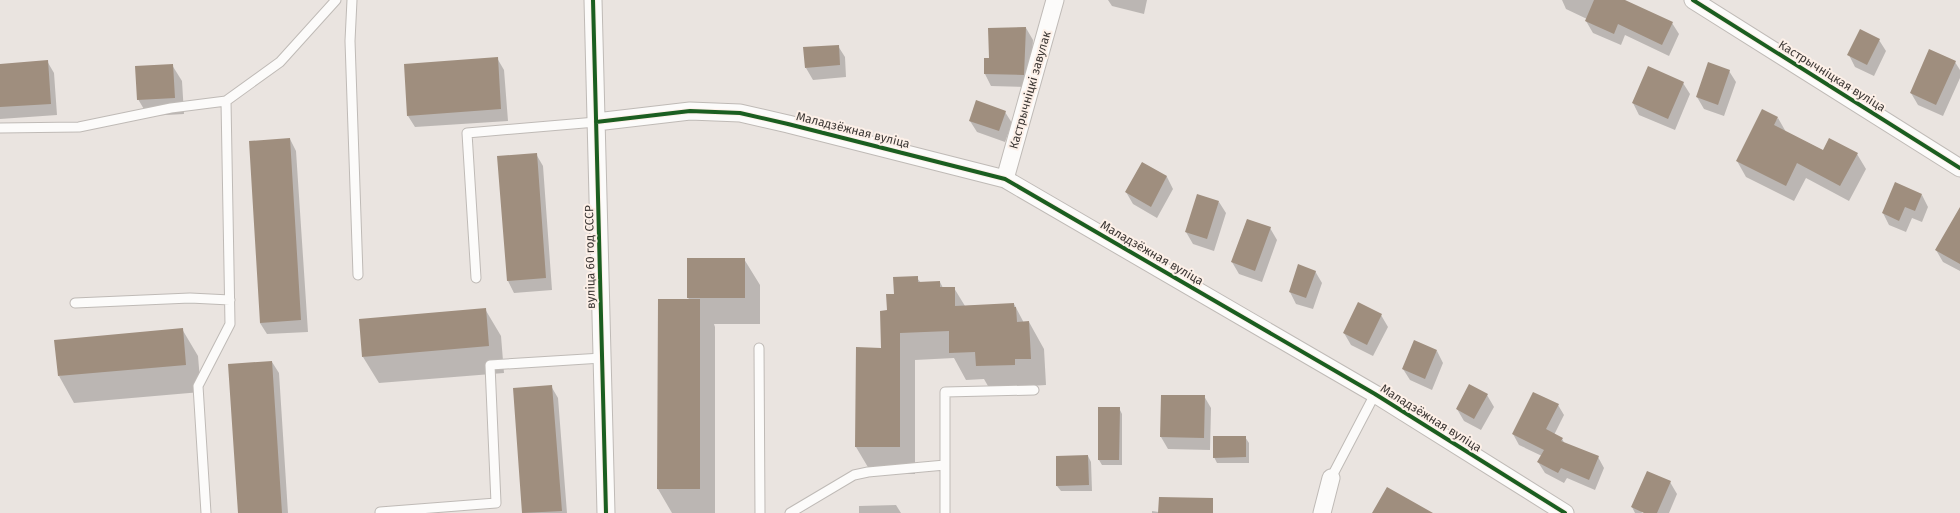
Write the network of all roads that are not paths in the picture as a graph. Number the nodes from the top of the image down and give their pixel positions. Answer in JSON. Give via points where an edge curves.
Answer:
{"nodes":[{"id":1,"x":336,"y":0,"type":"edge"},
{"id":2,"x":352,"y":0,"type":"edge"},
{"id":3,"x":593,"y":0,"type":"edge"},
{"id":4,"x":1055,"y":0,"type":"edge"},
{"id":5,"x":1693,"y":0,"type":"edge"},
{"id":6,"x":226,"y":101,"type":"junction"},
{"id":7,"x":596,"y":122,"type":"junction"},
{"id":8,"x":0,"y":128,"type":"edge"},
{"id":9,"x":1960,"y":168,"type":"edge"},
{"id":10,"x":1005,"y":179,"type":"junction"},
{"id":11,"x":358,"y":275,"type":"dead end"},
{"id":12,"x":476,"y":278,"type":"dead end"},
{"id":13,"x":230,"y":300,"type":"junction"},
{"id":14,"x":75,"y":303,"type":"dead end"},
{"id":15,"x":759,"y":348,"type":"dead end"},
{"id":16,"x":602,"y":358,"type":"junction"},
{"id":17,"x":1034,"y":390,"type":"dead end"},
{"id":18,"x":1375,"y":394,"type":"junction"},
{"id":19,"x":945,"y":465,"type":"junction"},
{"id":20,"x":1332,"y":478,"type":"joint"},
{"id":21,"x":380,"y":512,"type":"edge"},
{"id":22,"x":206,"y":513,"type":"edge"},
{"id":23,"x":606,"y":513,"type":"edge"},
{"id":24,"x":760,"y":513,"type":"edge"},
{"id":25,"x":790,"y":513,"type":"edge"},
{"id":26,"x":945,"y":513,"type":"edge"},
{"id":27,"x":1322,"y":513,"type":"edge"},
{"id":28,"x":1565,"y":513,"type":"edge"}],
"edges":[{"from":1,"to":6,"type":"lane","via":[[280,62]]},
{"from":2,"to":11,"type":"lane","via":[[350,41]]},
{"from":3,"to":7,"type":"street","name":"вуліца 60 год СССР"},
{"from":4,"to":10,"type":"street","name":"Кастрычніцкі завулак"},
{"from":5,"to":9,"type":"street","name":"Кастрычніцкая вуліца"},
{"from":6,"to":8,"type":"lane","via":[[171,108],[79,127]]},
{"from":6,"to":13,"type":"lane"},
{"from":7,"to":10,"type":"street","name":"Маладзёжная вуліца","via":[[690,111],[740,113]]},
{"from":7,"to":12,"type":"lane","via":[[467,133]]},
{"from":7,"to":16,"type":"street","name":"вуліца 60 год СССР"},
{"from":10,"to":18,"type":"street","name":"Маладзёжная вуліца"},
{"from":13,"to":14,"type":"lane","via":[[190,298]]},
{"from":13,"to":22,"type":"lane","via":[[230,324],[198,386]]},
{"from":15,"to":24,"type":"lane"},
{"from":16,"to":21,"type":"lane","via":[[490,365],[496,503]]},
{"from":16,"to":23,"type":"street","name":"вуліца 60 год СССР"},
{"from":17,"to":19,"type":"lane","via":[[945,392]]},
{"from":18,"to":20,"type":"lane"},
{"from":18,"to":28,"type":"street","name":"Маладзёжная вуліца"},
{"from":19,"to":25,"type":"lane","via":[[854,475]]},
{"from":19,"to":26,"type":"lane"},
{"from":20,"to":27,"type":"street"}]}
